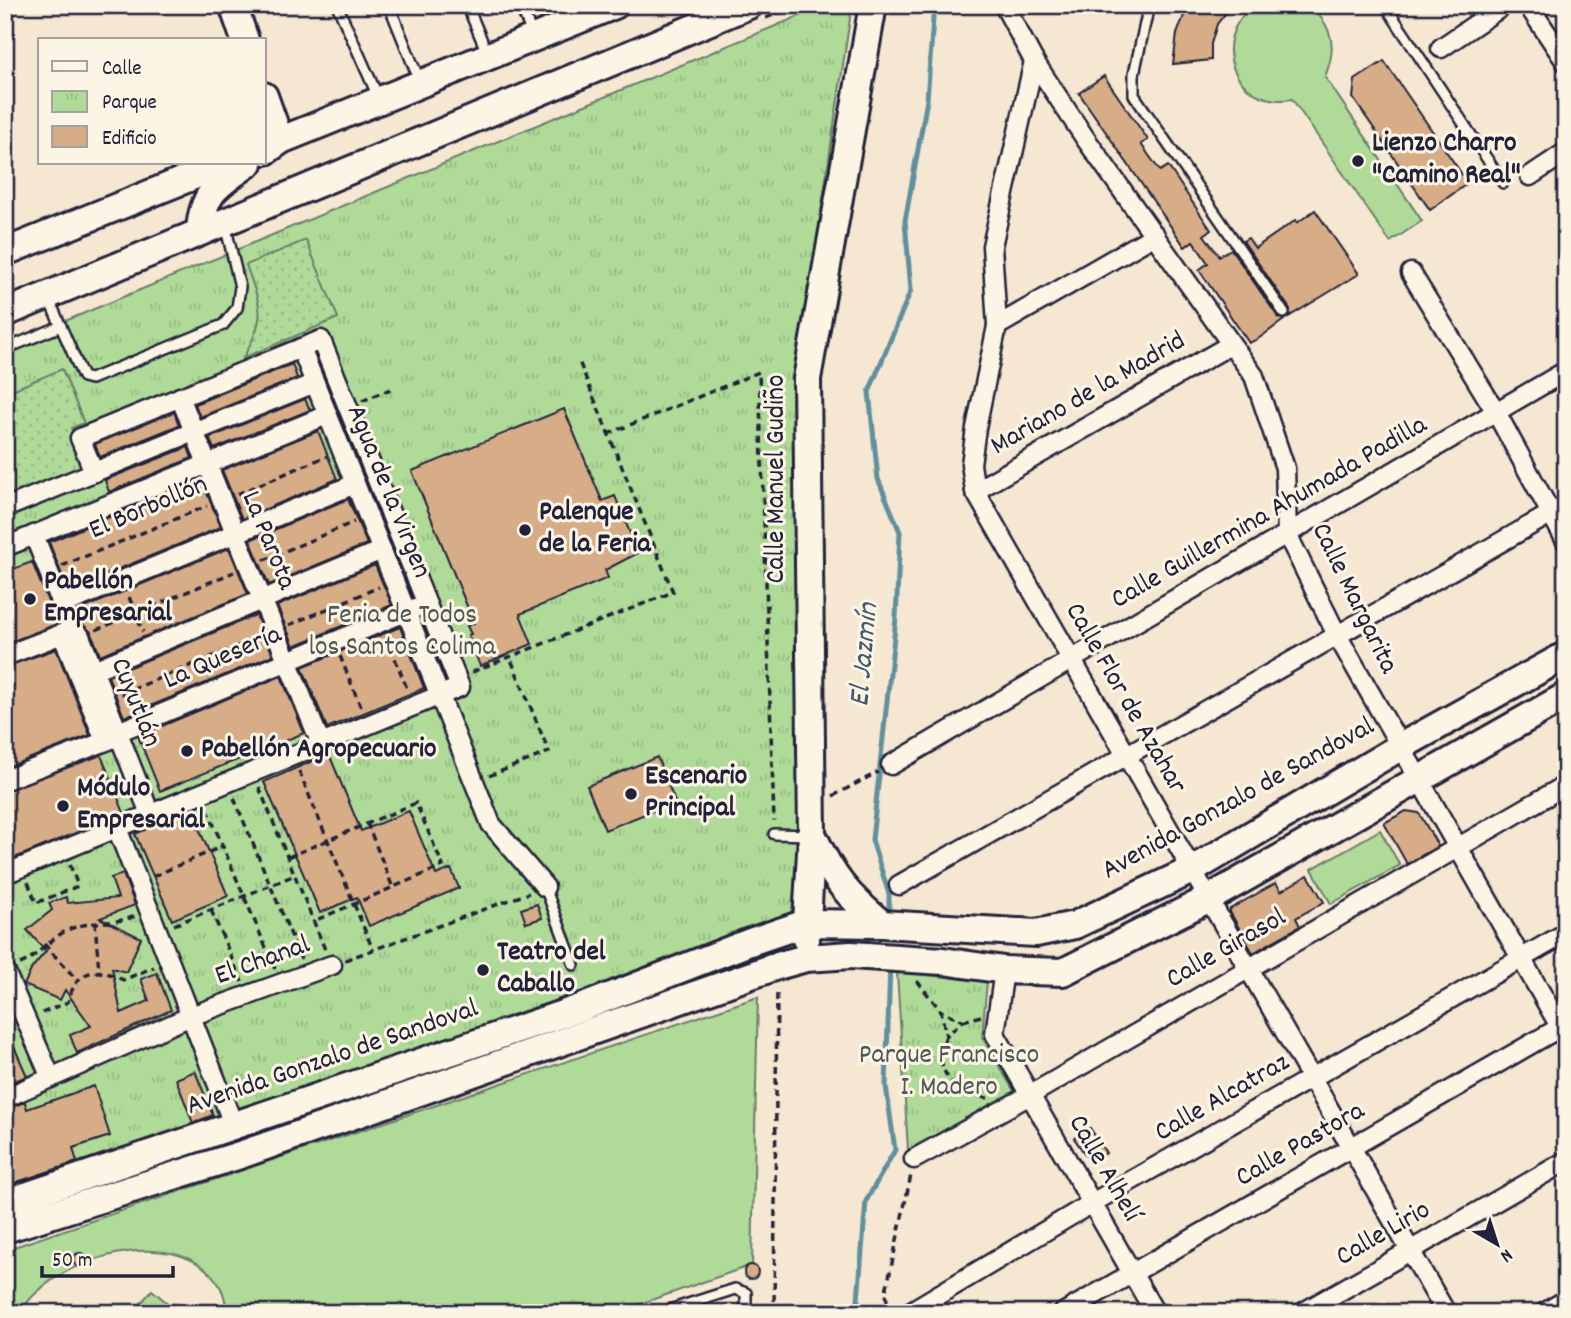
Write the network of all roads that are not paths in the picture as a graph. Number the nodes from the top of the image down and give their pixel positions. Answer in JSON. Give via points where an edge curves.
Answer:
{"nodes":[{"id":1,"x":233,"y":5,"type":"edge"},
{"id":2,"x":337,"y":5,"type":"edge"},
{"id":3,"x":389,"y":5,"type":"edge"},
{"id":4,"x":467,"y":5,"type":"edge"},
{"id":5,"x":520,"y":5,"type":"edge"},
{"id":6,"x":615,"y":5,"type":"edge"},
{"id":7,"x":749,"y":5,"type":"edge"},
{"id":8,"x":873,"y":5,"type":"edge"},
{"id":9,"x":1004,"y":5,"type":"edge"},
{"id":10,"x":1149,"y":5,"type":"edge"},
{"id":11,"x":1384,"y":5,"type":"edge"},
{"id":12,"x":1504,"y":5,"type":"edge"},
{"id":13,"x":1528,"y":5,"type":"edge"},
{"id":14,"x":588,"y":10,"type":"edge"},
{"id":15,"x":244,"y":38,"type":"edge"},
{"id":16,"x":534,"y":38,"type":"junction"},
{"id":17,"x":1441,"y":48,"type":"dead end"},
{"id":18,"x":488,"y":57,"type":"junction"},
{"id":19,"x":1034,"y":61,"type":"junction"},
{"id":20,"x":1566,"y":62,"type":"edge"},
{"id":21,"x":421,"y":84,"type":"junction"},
{"id":22,"x":380,"y":101,"type":"junction"},
{"id":23,"x":266,"y":116,"type":"edge"},
{"id":24,"x":269,"y":147,"type":"edge"},
{"id":25,"x":1566,"y":152,"type":"edge"},
{"id":26,"x":224,"y":164,"type":"edge"},
{"id":27,"x":248,"y":164,"type":"edge"},
{"id":28,"x":1531,"y":176,"type":"dead end"},
{"id":29,"x":1503,"y":183,"type":"dead end"},
{"id":30,"x":212,"y":227,"type":"junction"},
{"id":31,"x":1155,"y":235,"type":"junction"},
{"id":32,"x":5,"y":252,"type":"edge"},
{"id":33,"x":1411,"y":273,"type":"dead end"},
{"id":34,"x":47,"y":295,"type":"junction"},
{"id":35,"x":5,"y":313,"type":"edge"},
{"id":36,"x":1284,"y":313,"type":"dead end"},
{"id":37,"x":61,"y":326,"type":"junction"},
{"id":38,"x":997,"y":326,"type":"junction"},
{"id":39,"x":1230,"y":345,"type":"junction"},
{"id":40,"x":301,"y":348,"type":"junction"},
{"id":41,"x":5,"y":349,"type":"edge"},
{"id":42,"x":1566,"y":371,"type":"edge"},
{"id":43,"x":314,"y":383,"type":"junction"},
{"id":44,"x":180,"y":397,"type":"junction"},
{"id":45,"x":1496,"y":412,"type":"junction"},
{"id":46,"x":327,"y":415,"type":"junction"},
{"id":47,"x":194,"y":432,"type":"junction"},
{"id":48,"x":207,"y":464,"type":"junction"},
{"id":49,"x":94,"y":472,"type":"junction"},
{"id":50,"x":355,"y":484,"type":"junction"},
{"id":51,"x":975,"y":491,"type":"junction"},
{"id":52,"x":5,"y":508,"type":"edge"},
{"id":53,"x":1558,"y":509,"type":"edge"},
{"id":54,"x":235,"y":533,"type":"junction"},
{"id":55,"x":1287,"y":534,"type":"junction"},
{"id":56,"x":34,"y":535,"type":"junction"},
{"id":57,"x":1566,"y":541,"type":"edge"},
{"id":58,"x":5,"y":547,"type":"edge"},
{"id":59,"x":382,"y":550,"type":"junction"},
{"id":60,"x":262,"y":599,"type":"junction"},
{"id":61,"x":426,"y":604,"type":"junction"},
{"id":62,"x":62,"y":605,"type":"junction"},
{"id":63,"x":406,"y":612,"type":"junction"},
{"id":64,"x":67,"y":632,"type":"junction"},
{"id":65,"x":1337,"y":635,"type":"junction"},
{"id":66,"x":1566,"y":655,"type":"edge"},
{"id":67,"x":5,"y":656,"type":"edge"},
{"id":68,"x":1071,"y":660,"type":"junction"},
{"id":69,"x":287,"y":661,"type":"junction"},
{"id":70,"x":86,"y":673,"type":"junction"},
{"id":71,"x":440,"y":695,"type":"junction"},
{"id":72,"x":1566,"y":696,"type":"edge"},
{"id":73,"x":114,"y":736,"type":"junction"},
{"id":74,"x":321,"y":744,"type":"junction"},
{"id":75,"x":1400,"y":747,"type":"junction"},
{"id":76,"x":1126,"y":755,"type":"junction"},
{"id":77,"x":891,"y":765,"type":"dead end"},
{"id":78,"x":5,"y":780,"type":"edge"},
{"id":79,"x":1419,"y":780,"type":"junction"},
{"id":80,"x":1566,"y":785,"type":"edge"},
{"id":81,"x":150,"y":814,"type":"junction"},
{"id":82,"x":117,"y":828,"type":"junction"},
{"id":83,"x":774,"y":834,"type":"road end"},
{"id":84,"x":812,"y":835,"type":"junction"},
{"id":85,"x":1458,"y":848,"type":"junction"},
{"id":86,"x":1192,"y":870,"type":"junction"},
{"id":87,"x":14,"y":871,"type":"edge"},
{"id":88,"x":899,"y":885,"type":"dead end"},
{"id":89,"x":545,"y":887,"type":"joint"},
{"id":90,"x":1209,"y":899,"type":"junction"},
{"id":91,"x":806,"y":923,"type":"junction"},
{"id":92,"x":889,"y":925,"type":"junction"},
{"id":93,"x":1566,"y":933,"type":"edge"},
{"id":94,"x":806,"y":958,"type":"junction"},
{"id":95,"x":1521,"y":959,"type":"junction"},
{"id":96,"x":332,"y":965,"type":"road end"},
{"id":97,"x":574,"y":965,"type":"dead end"},
{"id":98,"x":1248,"y":968,"type":"junction"},
{"id":99,"x":1004,"y":970,"type":"junction"},
{"id":100,"x":7,"y":981,"type":"edge"},
{"id":101,"x":191,"y":1016,"type":"junction"},
{"id":102,"x":1564,"y":1029,"type":"edge"},
{"id":103,"x":51,"y":1078,"type":"junction"},
{"id":104,"x":1311,"y":1079,"type":"junction"},
{"id":105,"x":1030,"y":1095,"type":"junction"},
{"id":106,"x":5,"y":1098,"type":"edge"},
{"id":107,"x":230,"y":1116,"type":"dead end"},
{"id":108,"x":1351,"y":1147,"type":"junction"},
{"id":109,"x":914,"y":1159,"type":"road end"},
{"id":110,"x":1566,"y":1161,"type":"edge"},
{"id":111,"x":5,"y":1203,"type":"edge"},
{"id":112,"x":1092,"y":1203,"type":"junction"},
{"id":113,"x":5,"y":1229,"type":"edge"},
{"id":114,"x":1410,"y":1251,"type":"junction"},
{"id":115,"x":1132,"y":1273,"type":"junction"},
{"id":116,"x":1566,"y":1300,"type":"edge"},
{"id":117,"x":660,"y":1313,"type":"edge"},
{"id":118,"x":746,"y":1313,"type":"edge"},
{"id":119,"x":908,"y":1313,"type":"edge"},
{"id":120,"x":1063,"y":1313,"type":"edge"},
{"id":121,"x":1155,"y":1313,"type":"edge"},
{"id":122,"x":1302,"y":1313,"type":"edge"},
{"id":123,"x":1446,"y":1313,"type":"edge"},
{"id":124,"x":1544,"y":1313,"type":"edge"}],
"edges":[{"from":1,"to":15,"type":"main road"},
{"from":2,"to":22,"type":"lane"},
{"from":3,"to":21,"type":"lane"},
{"from":4,"to":18,"type":"lane"},
{"from":5,"to":16,"type":"lane"},
{"from":6,"to":14,"type":"main road"},
{"from":7,"to":30,"type":"main road"},
{"from":8,"to":84,"type":"main road","name":"Calle Manuel Gudiño","via":[[807,379]]},
{"from":9,"to":19,"type":"street","name":"Calle Margarita"},
{"from":10,"to":36,"type":"lane","via":[[1134,74],[1135,95]]},
{"from":11,"to":29,"type":"lane"},
{"from":12,"to":17,"type":"street"},
{"from":13,"to":20,"type":"street"},
{"from":14,"to":16,"type":"main road"},
{"from":16,"to":18,"type":"main road"},
{"from":18,"to":21,"type":"main road"},
{"from":19,"to":31,"type":"street","name":"Calle Margarita"},
{"from":19,"to":38,"type":"street","name":"Calle Flor de Azahar","via":[[992,246]]},
{"from":21,"to":22,"type":"main road"},
{"from":22,"to":24,"type":"main road"},
{"from":23,"to":24,"type":"main road"},
{"from":25,"to":28,"type":"street"},
{"from":26,"to":32,"type":"main road"},
{"from":27,"to":30,"type":"main road","via":[[216,186],[201,212]]},
{"from":30,"to":34,"type":"main road"},
{"from":30,"to":37,"type":"lane","via":[[240,287],[237,308],[223,325],[91,379],[83,377]]},
{"from":31,"to":38,"type":"street"},
{"from":31,"to":39,"type":"street","name":"Calle Margarita"},
{"from":33,"to":45,"type":"street"},
{"from":34,"to":35,"type":"main road"},
{"from":34,"to":37,"type":"lane"},
{"from":37,"to":41,"type":"lane"},
{"from":38,"to":51,"type":"street","name":"Calle Flor de Azahar","via":[[971,464]]},
{"from":39,"to":51,"type":"street","name":"Mariano de la Madrid"},
{"from":39,"to":55,"type":"street","name":"Calle Margarita","via":[[1254,376],[1285,468]]},
{"from":40,"to":43,"type":"street","name":"Agua de la Virgen"},
{"from":40,"to":44,"type":"street"},
{"from":40,"to":61,"type":"street","name":"Agua de la Virgen","via":[[321,340]]},
{"from":42,"to":45,"type":"street","name":"Calle Guillermina Ahumada Padilla"},
{"from":43,"to":46,"type":"street","name":"Agua de la Virgen"},
{"from":43,"to":47,"type":"street"},
{"from":44,"to":47,"type":"street","name":"La Parota"},
{"from":44,"to":49,"type":"street","via":[[80,438]]},
{"from":45,"to":53,"type":"street"},
{"from":45,"to":55,"type":"street","name":"Calle Guillermina Ahumada Padilla"},
{"from":46,"to":48,"type":"street"},
{"from":46,"to":50,"type":"street","name":"Agua de la Virgen"},
{"from":47,"to":48,"type":"street","name":"La Parota"},
{"from":47,"to":49,"type":"street"},
{"from":48,"to":54,"type":"street","name":"La Parota"},
{"from":48,"to":56,"type":"street"},
{"from":49,"to":52,"type":"street"},
{"from":50,"to":54,"type":"street"},
{"from":50,"to":59,"type":"street","name":"Agua de la Virgen"},
{"from":51,"to":68,"type":"street","name":"Calle Flor de Azahar"},
{"from":53,"to":57,"type":"street"},
{"from":53,"to":65,"type":"street"},
{"from":54,"to":60,"type":"street","name":"La Parota"},
{"from":54,"to":62,"type":"street"},
{"from":55,"to":65,"type":"street","name":"Calle Margarita"},
{"from":55,"to":68,"type":"street","name":"Calle Guillermina Ahumada Padilla"},
{"from":56,"to":58,"type":"street"},
{"from":56,"to":62,"type":"street","name":"Cuyutlán"},
{"from":59,"to":60,"type":"street"},
{"from":59,"to":63,"type":"street","name":"Agua de la Virgen"},
{"from":60,"to":69,"type":"street","name":"La Parota"},
{"from":60,"to":70,"type":"street"},
{"from":61,"to":63,"type":"street","name":"La Quesería"},
{"from":61,"to":71,"type":"street","name":"Agua de la Virgen","via":[[458,683]]},
{"from":62,"to":64,"type":"street","name":"Cuyutlán"},
{"from":63,"to":69,"type":"street","name":"La Quesería"},
{"from":63,"to":71,"type":"street","name":"Agua de la Virgen"},
{"from":64,"to":67,"type":"street"},
{"from":64,"to":70,"type":"street","name":"Cuyutlán","via":[[80,636]]},
{"from":65,"to":75,"type":"street","name":"Calle Margarita"},
{"from":65,"to":76,"type":"street"},
{"from":66,"to":75,"type":"main road","name":"Avenida Gonzalo de Sandoval"},
{"from":68,"to":76,"type":"street","name":"Calle Flor de Azahar"},
{"from":68,"to":77,"type":"street","name":"Calle Guillermina Ahumada Padilla"},
{"from":69,"to":73,"type":"street","name":"La Quesería"},
{"from":69,"to":74,"type":"street","name":"La Parota"},
{"from":70,"to":73,"type":"street","name":"Cuyutlán"},
{"from":70,"to":73,"type":"street","name":"Cuyutlán","via":[[105,701]]},
{"from":71,"to":74,"type":"street"},
{"from":71,"to":89,"type":"street","name":"Agua de la Virgen","via":[[491,824]]},
{"from":72,"to":79,"type":"main road","name":"Avenida Gonzalo de Sandoval"},
{"from":73,"to":78,"type":"street","name":"La Quesería"},
{"from":73,"to":81,"type":"street","name":"Cuyutlán"},
{"from":74,"to":81,"type":"street"},
{"from":75,"to":79,"type":"street","name":"Calle Margarita"},
{"from":75,"to":86,"type":"main road","name":"Avenida Gonzalo de Sandoval"},
{"from":76,"to":86,"type":"street","name":"Calle Flor de Azahar"},
{"from":76,"to":88,"type":"street"},
{"from":79,"to":85,"type":"street","name":"Calle Margarita"},
{"from":79,"to":90,"type":"main road","name":"Avenida Gonzalo de Sandoval"},
{"from":80,"to":85,"type":"street","name":"Calle Girasol"},
{"from":81,"to":82,"type":"street"},
{"from":82,"to":87,"type":"street"},
{"from":82,"to":101,"type":"street"},
{"from":83,"to":84,"type":"lane"},
{"from":84,"to":91,"type":"main road","name":"Calle Manuel Gudiño"},
{"from":84,"to":92,"type":"main road","via":[[846,894]]},
{"from":85,"to":95,"type":"street","name":"Calle Margarita"},
{"from":85,"to":98,"type":"street","name":"Calle Girasol"},
{"from":86,"to":90,"type":"street","name":"Calle Flor de Azahar"},
{"from":86,"to":92,"type":"main road","name":"Avenida Gonzalo de Sandoval","via":[[1074,925],[1036,933]]},
{"from":89,"to":97,"type":"lane"},
{"from":90,"to":98,"type":"street","name":"Calle Flor de Azahar"},
{"from":90,"to":99,"type":"main road","name":"Avenida Gonzalo de Sandoval","via":[[1063,972]]},
{"from":91,"to":92,"type":"main road","name":"Avenida Gonzalo de Sandoval"},
{"from":91,"to":94,"type":"main road","name":"Calle Manuel Gudiño"},
{"from":91,"to":111,"type":"main road","name":"Avenida Gonzalo de Sandoval","via":[[583,1007]]},
{"from":93,"to":95,"type":"street","name":"Calle Alcatraz"},
{"from":94,"to":99,"type":"main road","name":"Avenida Gonzalo de Sandoval","via":[[851,955]]},
{"from":94,"to":113,"type":"main road","name":"Avenida Gonzalo de Sandoval","via":[[243,1154]]},
{"from":95,"to":102,"type":"street","name":"Calle Margarita"},
{"from":95,"to":104,"type":"street","name":"Calle Alcatraz"},
{"from":96,"to":101,"type":"street","name":"El Chanal"},
{"from":98,"to":104,"type":"street","name":"Calle Flor de Azahar"},
{"from":98,"to":105,"type":"street","name":"Calle Girasol"},
{"from":99,"to":105,"type":"street","name":"Calle Alhelí","via":[[995,1034]]},
{"from":100,"to":103,"type":"street"},
{"from":101,"to":103,"type":"street","name":"El Chanal"},
{"from":101,"to":107,"type":"street"},
{"from":102,"to":108,"type":"street","name":"Calle Pastora"},
{"from":103,"to":106,"type":"street","name":"El Chanal"},
{"from":104,"to":108,"type":"street","name":"Calle Flor de Azahar"},
{"from":104,"to":112,"type":"street","name":"Calle Alcatraz"},
{"from":105,"to":109,"type":"street","name":"Calle Girasol"},
{"from":105,"to":112,"type":"street","name":"Calle Alhelí"},
{"from":108,"to":114,"type":"street","name":"Calle Flor de Azahar"},
{"from":108,"to":115,"type":"street","name":"Calle Pastora"},
{"from":110,"to":114,"type":"street","name":"Calle Lirio"},
{"from":112,"to":115,"type":"street","name":"Calle Alhelí"},
{"from":112,"to":119,"type":"street","name":"Calle Alcatraz"},
{"from":114,"to":122,"type":"street","name":"Calle Lirio"},
{"from":114,"to":123,"type":"street","name":"Calle Flor de Azahar"},
{"from":115,"to":120,"type":"street","name":"Calle Pastora"},
{"from":115,"to":121,"type":"street","name":"Calle Alhelí"},
{"from":116,"to":124,"type":"street"},
{"from":117,"to":118,"type":"lane","via":[[735,1289],[746,1293]]}]}
